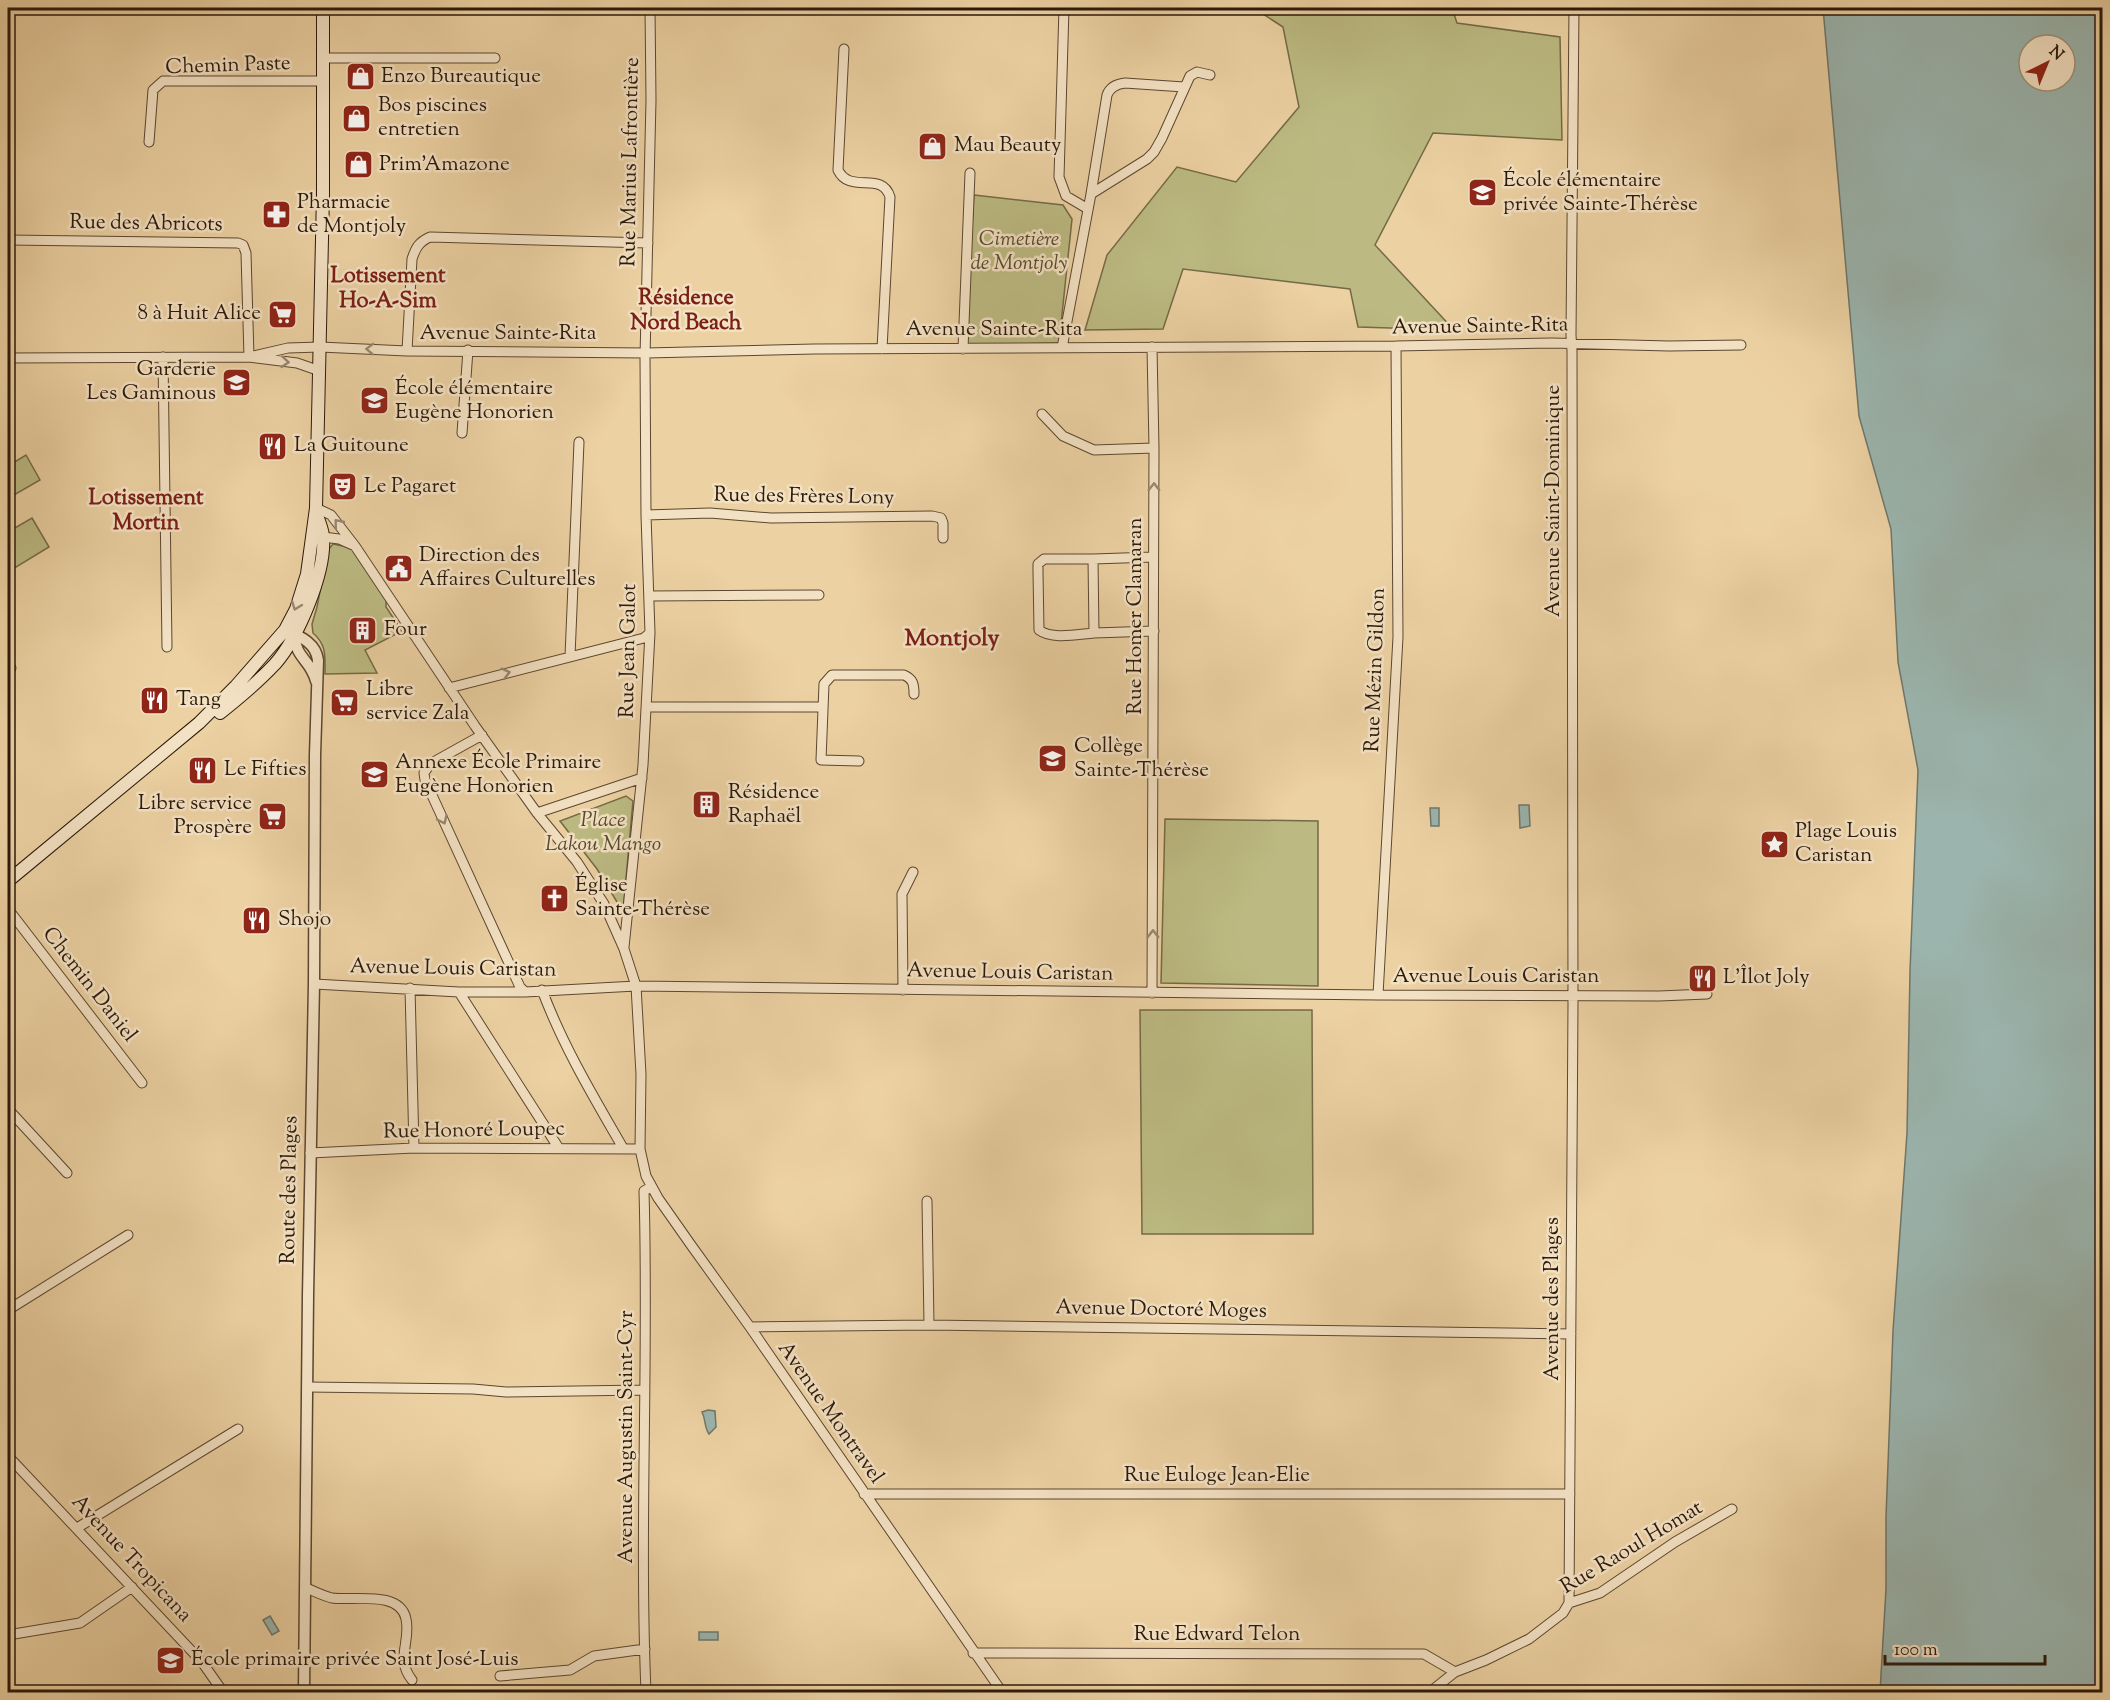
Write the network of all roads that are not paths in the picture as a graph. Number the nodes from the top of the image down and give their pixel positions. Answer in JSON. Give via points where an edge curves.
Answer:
{"nodes":[{"id":1,"x":323,"y":8,"type":"edge"},
{"id":2,"x":650,"y":8,"type":"edge"},
{"id":3,"x":1064,"y":8,"type":"edge"},
{"id":4,"x":1574,"y":8,"type":"edge"},
{"id":5,"x":844,"y":49,"type":"dead end"},
{"id":6,"x":323,"y":58,"type":"junction"},
{"id":7,"x":495,"y":58,"type":"dead end"},
{"id":8,"x":1210,"y":75,"type":"dead end"},
{"id":9,"x":323,"y":81,"type":"junction"},
{"id":10,"x":1184,"y":87,"type":"junction"},
{"id":11,"x":149,"y":142,"type":"dead end"},
{"id":12,"x":970,"y":173,"type":"dead end"},
{"id":13,"x":1091,"y":194,"type":"junction"},
{"id":14,"x":1088,"y":209,"type":"junction"},
{"id":15,"x":8,"y":240,"type":"edge"},
{"id":16,"x":648,"y":243,"type":"junction"},
{"id":17,"x":1571,"y":344,"type":"junction"},
{"id":18,"x":1742,"y":345,"type":"dead end"},
{"id":19,"x":1396,"y":346,"type":"junction"},
{"id":20,"x":320,"y":347,"type":"junction"},
{"id":21,"x":1152,"y":347,"type":"junction"},
{"id":22,"x":1062,"y":348,"type":"junction"},
{"id":23,"x":882,"y":349,"type":"junction"},
{"id":24,"x":963,"y":349,"type":"junction"},
{"id":25,"x":468,"y":350,"type":"junction"},
{"id":26,"x":407,"y":351,"type":"junction"},
{"id":27,"x":646,"y":353,"type":"junction"},
{"id":28,"x":163,"y":357,"type":"junction"},
{"id":29,"x":249,"y":357,"type":"junction"},
{"id":30,"x":8,"y":358,"type":"edge"},
{"id":31,"x":320,"y":371,"type":"junction"},
{"id":32,"x":1042,"y":414,"type":"dead end"},
{"id":33,"x":462,"y":433,"type":"dead end"},
{"id":34,"x":579,"y":442,"type":"dead end"},
{"id":35,"x":1154,"y":448,"type":"junction"},
{"id":36,"x":316,"y":508,"type":"junction"},
{"id":37,"x":646,"y":516,"type":"junction"},
{"id":38,"x":314,"y":522,"type":"junction"},
{"id":39,"x":323,"y":537,"type":"junction"},
{"id":40,"x":943,"y":538,"type":"dead end"},
{"id":41,"x":356,"y":546,"type":"junction"},
{"id":42,"x":1153,"y":557,"type":"junction"},
{"id":43,"x":1093,"y":559,"type":"junction"},
{"id":44,"x":819,"y":595,"type":"dead end"},
{"id":45,"x":649,"y":596,"type":"junction"},
{"id":46,"x":1154,"y":631,"type":"junction"},
{"id":47,"x":290,"y":632,"type":"junction"},
{"id":48,"x":650,"y":633,"type":"junction"},
{"id":49,"x":1094,"y":633,"type":"junction"},
{"id":50,"x":167,"y":647,"type":"dead end"},
{"id":51,"x":570,"y":656,"type":"junction"},
{"id":52,"x":305,"y":660,"type":"junction"},
{"id":53,"x":275,"y":664,"type":"junction"},
{"id":54,"x":318,"y":688,"type":"junction"},
{"id":55,"x":449,"y":688,"type":"junction"},
{"id":56,"x":914,"y":694,"type":"dead end"},
{"id":57,"x":647,"y":707,"type":"junction"},
{"id":58,"x":822,"y":707,"type":"junction"},
{"id":59,"x":199,"y":723,"type":"junction"},
{"id":60,"x":482,"y":735,"type":"junction"},
{"id":61,"x":859,"y":761,"type":"dead end"},
{"id":62,"x":642,"y":778,"type":"junction"},
{"id":63,"x":537,"y":813,"type":"junction"},
{"id":64,"x":913,"y":872,"type":"dead end"},
{"id":65,"x":8,"y":881,"type":"edge"},
{"id":66,"x":8,"y":909,"type":"edge"},
{"id":67,"x":624,"y":949,"type":"junction"},
{"id":68,"x":314,"y":984,"type":"junction"},
{"id":69,"x":636,"y":986,"type":"junction"},
{"id":70,"x":410,"y":988,"type":"junction"},
{"id":71,"x":542,"y":990,"type":"junction"},
{"id":72,"x":903,"y":990,"type":"junction"},
{"id":73,"x":459,"y":992,"type":"junction"},
{"id":74,"x":525,"y":992,"type":"junction"},
{"id":75,"x":1152,"y":993,"type":"junction"},
{"id":76,"x":1378,"y":994,"type":"junction"},
{"id":77,"x":1707,"y":994,"type":"dead end"},
{"id":78,"x":1573,"y":995,"type":"junction"},
{"id":79,"x":142,"y":1083,"type":"dead end"},
{"id":80,"x":8,"y":1109,"type":"edge"},
{"id":81,"x":414,"y":1148,"type":"junction"},
{"id":82,"x":558,"y":1148,"type":"junction"},
{"id":83,"x":623,"y":1148,"type":"junction"},
{"id":84,"x":640,"y":1149,"type":"junction"},
{"id":85,"x":310,"y":1153,"type":"junction"},
{"id":86,"x":67,"y":1173,"type":"dead end"},
{"id":87,"x":651,"y":1187,"type":"junction"},
{"id":88,"x":927,"y":1201,"type":"dead end"},
{"id":89,"x":128,"y":1235,"type":"dead end"},
{"id":90,"x":8,"y":1310,"type":"edge"},
{"id":91,"x":929,"y":1324,"type":"junction"},
{"id":92,"x":750,"y":1327,"type":"junction"},
{"id":93,"x":1571,"y":1334,"type":"junction"},
{"id":94,"x":306,"y":1387,"type":"junction"},
{"id":95,"x":644,"y":1390,"type":"junction"},
{"id":96,"x":238,"y":1429,"type":"dead end"},
{"id":97,"x":8,"y":1456,"type":"edge"},
{"id":98,"x":864,"y":1494,"type":"junction"},
{"id":99,"x":1570,"y":1494,"type":"junction"},
{"id":100,"x":1732,"y":1509,"type":"dead end"},
{"id":101,"x":77,"y":1528,"type":"junction"},
{"id":102,"x":132,"y":1587,"type":"junction"},
{"id":103,"x":306,"y":1587,"type":"junction"},
{"id":104,"x":1569,"y":1603,"type":"junction"},
{"id":105,"x":8,"y":1635,"type":"edge"},
{"id":106,"x":645,"y":1649,"type":"junction"},
{"id":107,"x":973,"y":1653,"type":"junction"},
{"id":108,"x":1455,"y":1672,"type":"junction"},
{"id":109,"x":500,"y":1676,"type":"dead end"},
{"id":110,"x":412,"y":1680,"type":"dead end"},
{"id":111,"x":223,"y":1692,"type":"edge"},
{"id":112,"x":304,"y":1692,"type":"edge"},
{"id":113,"x":646,"y":1692,"type":"edge"},
{"id":114,"x":1002,"y":1692,"type":"edge"},
{"id":115,"x":1430,"y":1692,"type":"edge"}],
"edges":[{"from":1,"to":6,"type":"main road"},
{"from":2,"to":16,"type":"street","name":"Rue Marius Lafrontière"},
{"from":3,"to":14,"type":"street","via":[[1059,177],[1066,196]]},
{"from":4,"to":17,"type":"street","name":"Avenue Saint-Dominique"},
{"from":5,"to":23,"type":"street","via":[[838,170],[849,182],[882,185],[890,197]]},
{"from":6,"to":7,"type":"street"},
{"from":6,"to":9,"type":"main road"},
{"from":8,"to":10,"type":"street","via":[[1194,73]]},
{"from":9,"to":11,"type":"street","name":"Chemin Paste","via":[[163,81],[153,90]]},
{"from":9,"to":20,"type":"main road"},
{"from":10,"to":13,"type":"street","via":[[1154,152]]},
{"from":10,"to":13,"type":"street","via":[[1125,83],[1110,90]]},
{"from":12,"to":24,"type":"street"},
{"from":13,"to":14,"type":"street"},
{"from":14,"to":22,"type":"street"},
{"from":15,"to":29,"type":"street","name":"Rue des Abricots","via":[[243,245]]},
{"from":16,"to":26,"type":"street","via":[[430,237],[415,248],[412,259]]},
{"from":16,"to":27,"type":"street","name":"Rue Marius Lafrontière"},
{"from":17,"to":18,"type":"street","name":"Avenue Sainte-Rita"},
{"from":17,"to":19,"type":"street","name":"Avenue Sainte-Rita"},
{"from":17,"to":78,"type":"street","name":"Avenue Saint-Dominique"},
{"from":19,"to":21,"type":"street","name":"Avenue Sainte-Rita"},
{"from":19,"to":76,"type":"street","name":"Rue Mézin Gildon","via":[[1398,637]]},
{"from":26,"to":20,"type":"street","name":"Avenue Sainte-Rita","one_way":true},
{"from":20,"to":29,"type":"street","name":"Avenue Sainte-Rita","via":[[288,348]]},
{"from":20,"to":31,"type":"main road"},
{"from":21,"to":22,"type":"street","name":"Avenue Sainte-Rita"},
{"from":21,"to":35,"type":"street","name":"Rue Homer Clamaran"},
{"from":22,"to":24,"type":"street","name":"Avenue Sainte-Rita"},
{"from":23,"to":24,"type":"street","name":"Avenue Sainte-Rita"},
{"from":23,"to":27,"type":"street","name":"Avenue Sainte-Rita"},
{"from":25,"to":26,"type":"street","name":"Avenue Sainte-Rita"},
{"from":25,"to":27,"type":"street","name":"Avenue Sainte-Rita"},
{"from":25,"to":33,"type":"street"},
{"from":27,"to":37,"type":"street","name":"Rue Jean Galot"},
{"from":28,"to":29,"type":"street"},
{"from":28,"to":30,"type":"street"},
{"from":28,"to":50,"type":"street"},
{"from":29,"to":31,"type":"street","one_way":true,"via":[[297,363]]},
{"from":31,"to":36,"type":"main road"},
{"from":32,"to":35,"type":"street","via":[[1063,436],[1094,450]]},
{"from":34,"to":51,"type":"street"},
{"from":42,"to":35,"type":"street","name":"Rue Homer Clamaran","one_way":true},
{"from":36,"to":38,"type":"main road"},
{"from":36,"to":39,"type":"main road"},
{"from":41,"to":36,"type":"street","name":"Avenue Montravel","one_way":true,"via":[[332,515]]},
{"from":37,"to":40,"type":"street","name":"Rue des Frères Lony","via":[[932,516],[941,518]]},
{"from":37,"to":45,"type":"street","name":"Rue Jean Galot"},
{"from":38,"to":39,"type":"street"},
{"from":38,"to":47,"type":"main road","one_way":true,"via":[[307,574]]},
{"from":39,"to":41,"type":"street"},
{"from":39,"to":47,"type":"main road","via":[[314,592],[302,620]]},
{"from":41,"to":55,"type":"street","name":"Avenue Montravel"},
{"from":42,"to":43,"type":"street"},
{"from":42,"to":46,"type":"street","name":"Rue Homer Clamaran"},
{"from":43,"to":49,"type":"street"},
{"from":43,"to":49,"type":"street","via":[[1044,559],[1038,564],[1038,572],[1039,630],[1060,635]]},
{"from":44,"to":45,"type":"street"},
{"from":45,"to":48,"type":"street","name":"Rue Jean Galot"},
{"from":46,"to":49,"type":"street"},
{"from":75,"to":46,"type":"street","name":"Rue Homer Clamaran","one_way":true},
{"from":47,"to":52,"type":"street","name":"Route des Plages","via":[[295,648]]},
{"from":47,"to":53,"type":"main road","via":[[286,650]]},
{"from":47,"to":54,"type":"street","name":"Route des Plages","via":[[317,653]]},
{"from":47,"to":59,"type":"main road"},
{"from":48,"to":51,"type":"street","via":[[644,638]]},
{"from":48,"to":57,"type":"street","name":"Rue Jean Galot"},
{"from":55,"to":51,"type":"street","one_way":true},
{"from":52,"to":53,"type":"street","via":[[288,657]]},
{"from":52,"to":54,"type":"street","name":"Route des Plages"},
{"from":53,"to":59,"type":"main road","via":[[221,712]]},
{"from":54,"to":68,"type":"street","name":"Route des Plages"},
{"from":55,"to":60,"type":"street","name":"Avenue Montravel"},
{"from":56,"to":58,"type":"street","via":[[914,685],[904,675],[832,675],[824,684]]},
{"from":57,"to":58,"type":"street"},
{"from":57,"to":62,"type":"street","name":"Rue Jean Galot"},
{"from":58,"to":61,"type":"street","via":[[820,760]]},
{"from":59,"to":65,"type":"main road"},
{"from":60,"to":63,"type":"street","name":"Avenue Montravel"},
{"from":60,"to":74,"type":"street","one_way":true,"via":[[430,764],[424,780]]},
{"from":62,"to":63,"type":"street"},
{"from":62,"to":67,"type":"street","name":"Rue Jean Galot"},
{"from":63,"to":67,"type":"street","name":"Avenue Montravel","via":[[594,888]]},
{"from":64,"to":72,"type":"street","via":[[902,894]]},
{"from":66,"to":79,"type":"street","name":"Chemin Daniel"},
{"from":67,"to":69,"type":"street","name":"Avenue Montravel"},
{"from":68,"to":70,"type":"street","name":"Avenue Louis Caristan"},
{"from":68,"to":85,"type":"street","name":"Route des Plages"},
{"from":69,"to":71,"type":"street","name":"Avenue Louis Caristan"},
{"from":69,"to":72,"type":"street","name":"Avenue Louis Caristan"},
{"from":69,"to":84,"type":"street","name":"Avenue Montravel"},
{"from":70,"to":73,"type":"street","name":"Avenue Louis Caristan"},
{"from":70,"to":81,"type":"street"},
{"from":71,"to":74,"type":"street","name":"Avenue Louis Caristan"},
{"from":71,"to":83,"type":"street","via":[[574,1064]]},
{"from":72,"to":75,"type":"street","name":"Avenue Louis Caristan"},
{"from":73,"to":74,"type":"street","name":"Avenue Louis Caristan"},
{"from":73,"to":82,"type":"street"},
{"from":75,"to":76,"type":"street","name":"Avenue Louis Caristan"},
{"from":76,"to":78,"type":"street","name":"Avenue Louis Caristan"},
{"from":77,"to":78,"type":"street","name":"Avenue Louis Caristan"},
{"from":78,"to":93,"type":"street","name":"Avenue des Plages"},
{"from":80,"to":86,"type":"street"},
{"from":81,"to":82,"type":"street","name":"Rue Honoré Loupec"},
{"from":81,"to":85,"type":"street","name":"Rue Honoré Loupec"},
{"from":82,"to":83,"type":"street","name":"Rue Honoré Loupec"},
{"from":83,"to":84,"type":"street","name":"Rue Honoré Loupec"},
{"from":84,"to":87,"type":"street","name":"Avenue Montravel"},
{"from":85,"to":94,"type":"street","name":"Route des Plages"},
{"from":87,"to":92,"type":"street","name":"Avenue Montravel"},
{"from":87,"to":95,"type":"street","name":"Avenue Augustin Saint-Cyr","via":[[644,1191]]},
{"from":88,"to":91,"type":"street"},
{"from":89,"to":90,"type":"street"},
{"from":91,"to":92,"type":"street","name":"Avenue Doctoré Moges"},
{"from":91,"to":93,"type":"street","name":"Avenue Doctoré Moges"},
{"from":92,"to":98,"type":"street","name":"Avenue Montravel"},
{"from":93,"to":99,"type":"street","name":"Avenue des Plages"},
{"from":94,"to":95,"type":"street","via":[[506,1392]]},
{"from":94,"to":103,"type":"street","name":"Route des Plages"},
{"from":95,"to":106,"type":"street","name":"Avenue Augustin Saint-Cyr"},
{"from":96,"to":101,"type":"street"},
{"from":97,"to":101,"type":"street","name":"Avenue Tropicana"},
{"from":98,"to":99,"type":"street","name":"Rue Euloge Jean-Elie"},
{"from":98,"to":107,"type":"street","name":"Avenue Montravel"},
{"from":99,"to":104,"type":"street","name":"Avenue des Plages"},
{"from":100,"to":104,"type":"street","name":"Rue Raoul Homat","via":[[1600,1593]]},
{"from":101,"to":102,"type":"street","name":"Avenue Tropicana"},
{"from":102,"to":105,"type":"street","via":[[80,1623]]},
{"from":102,"to":111,"type":"street","name":"Avenue Tropicana","via":[[202,1662]]},
{"from":103,"to":110,"type":"street","via":[[331,1598],[373,1599],[397,1605],[405,1612],[408,1629],[403,1665]]},
{"from":103,"to":112,"type":"street","name":"Route des Plages"},
{"from":104,"to":108,"type":"street","name":"Rue Raoul Homat","via":[[1529,1639]]},
{"from":106,"to":109,"type":"street","via":[[594,1656],[570,1670]]},
{"from":106,"to":113,"type":"street","name":"Avenue Augustin Saint-Cyr"},
{"from":107,"to":108,"type":"street","name":"Rue Edward Telon","via":[[1424,1654]]},
{"from":107,"to":114,"type":"street","name":"Avenue Montravel"},
{"from":108,"to":115,"type":"street","name":"Rue Raoul Homat"}]}
